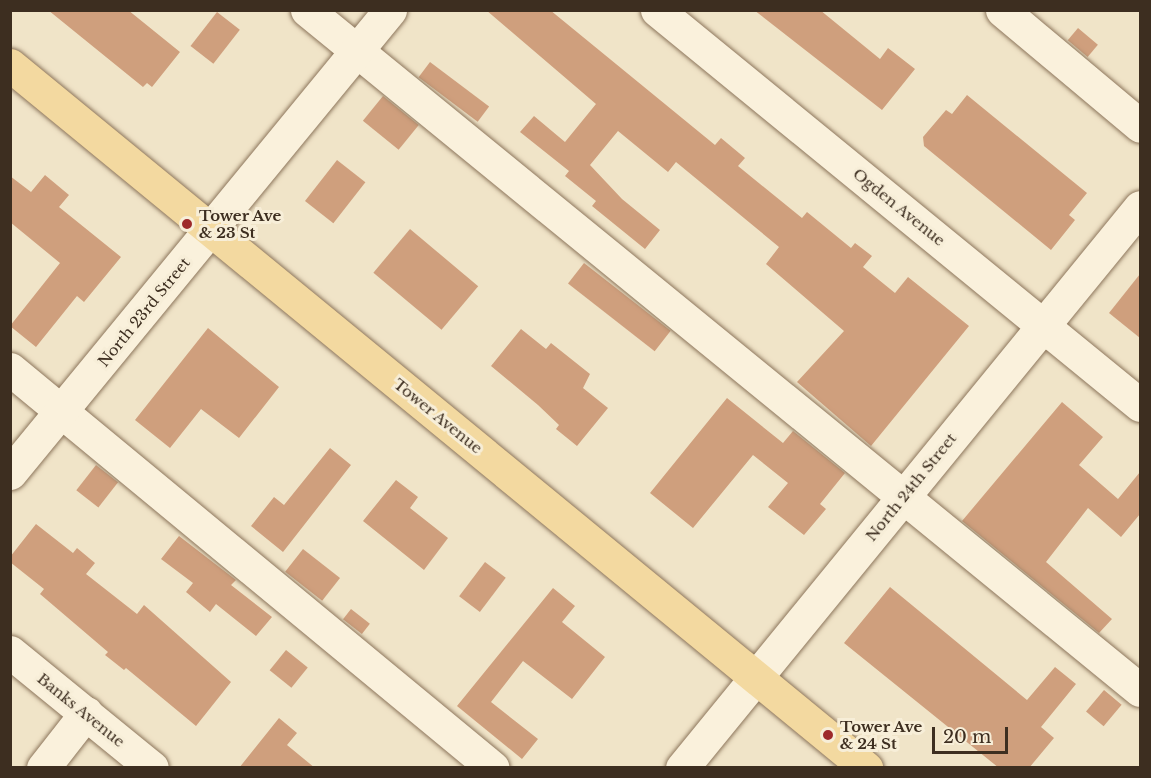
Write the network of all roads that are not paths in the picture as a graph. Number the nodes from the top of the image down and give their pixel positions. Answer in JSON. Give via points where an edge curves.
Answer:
{"nodes":[{"id":1,"x":307,"y":10,"type":"edge"},
{"id":2,"x":390,"y":10,"type":"edge"},
{"id":3,"x":657,"y":10,"type":"edge"},
{"id":4,"x":1002,"y":10,"type":"edge"},
{"id":5,"x":357,"y":52,"type":"junction"},
{"id":6,"x":10,"y":65,"type":"edge"},
{"id":7,"x":1140,"y":126,"type":"edge"},
{"id":8,"x":1140,"y":207,"type":"edge"},
{"id":9,"x":211,"y":230,"type":"junction"},
{"id":10,"x":1043,"y":325,"type":"junction"},
{"id":11,"x":10,"y":369,"type":"edge"},
{"id":12,"x":1140,"y":405,"type":"edge"},
{"id":13,"x":63,"y":410,"type":"junction"},
{"id":14,"x":10,"y":473,"type":"edge"},
{"id":15,"x":902,"y":497,"type":"junction"},
{"id":16,"x":10,"y":652,"type":"edge"},
{"id":17,"x":756,"y":677,"type":"junction"},
{"id":18,"x":1140,"y":690,"type":"edge"},
{"id":19,"x":86,"y":713,"type":"junction"},
{"id":20,"x":130,"y":761,"type":"edge"},
{"id":21,"x":43,"y":768,"type":"edge"},
{"id":22,"x":493,"y":768,"type":"edge"},
{"id":23,"x":682,"y":768,"type":"edge"},
{"id":24,"x":866,"y":768,"type":"edge"}],
"edges":[{"from":1,"to":5,"type":"street"},
{"from":2,"to":5,"type":"street","name":"North 23rd Street"},
{"from":3,"to":10,"type":"street","name":"Ogden Avenue"},
{"from":4,"to":7,"type":"street"},
{"from":5,"to":9,"type":"street","name":"North 23rd Street"},
{"from":5,"to":15,"type":"street"},
{"from":6,"to":9,"type":"main road","name":"Tower Avenue"},
{"from":8,"to":10,"type":"street","name":"North 24th Street"},
{"from":9,"to":13,"type":"street","name":"North 23rd Street"},
{"from":9,"to":17,"type":"main road","name":"Tower Avenue"},
{"from":10,"to":12,"type":"street","name":"Ogden Avenue"},
{"from":10,"to":15,"type":"street","name":"North 24th Street"},
{"from":11,"to":13,"type":"street"},
{"from":13,"to":14,"type":"street","name":"North 23rd Street"},
{"from":13,"to":22,"type":"street"},
{"from":15,"to":17,"type":"street","name":"North 24th Street"},
{"from":15,"to":18,"type":"street"},
{"from":16,"to":19,"type":"street","name":"Banks Avenue"},
{"from":17,"to":23,"type":"street","name":"North 24th Street"},
{"from":17,"to":24,"type":"main road","name":"Tower Avenue"},
{"from":19,"to":20,"type":"street","name":"Banks Avenue"},
{"from":19,"to":21,"type":"street"}]}
